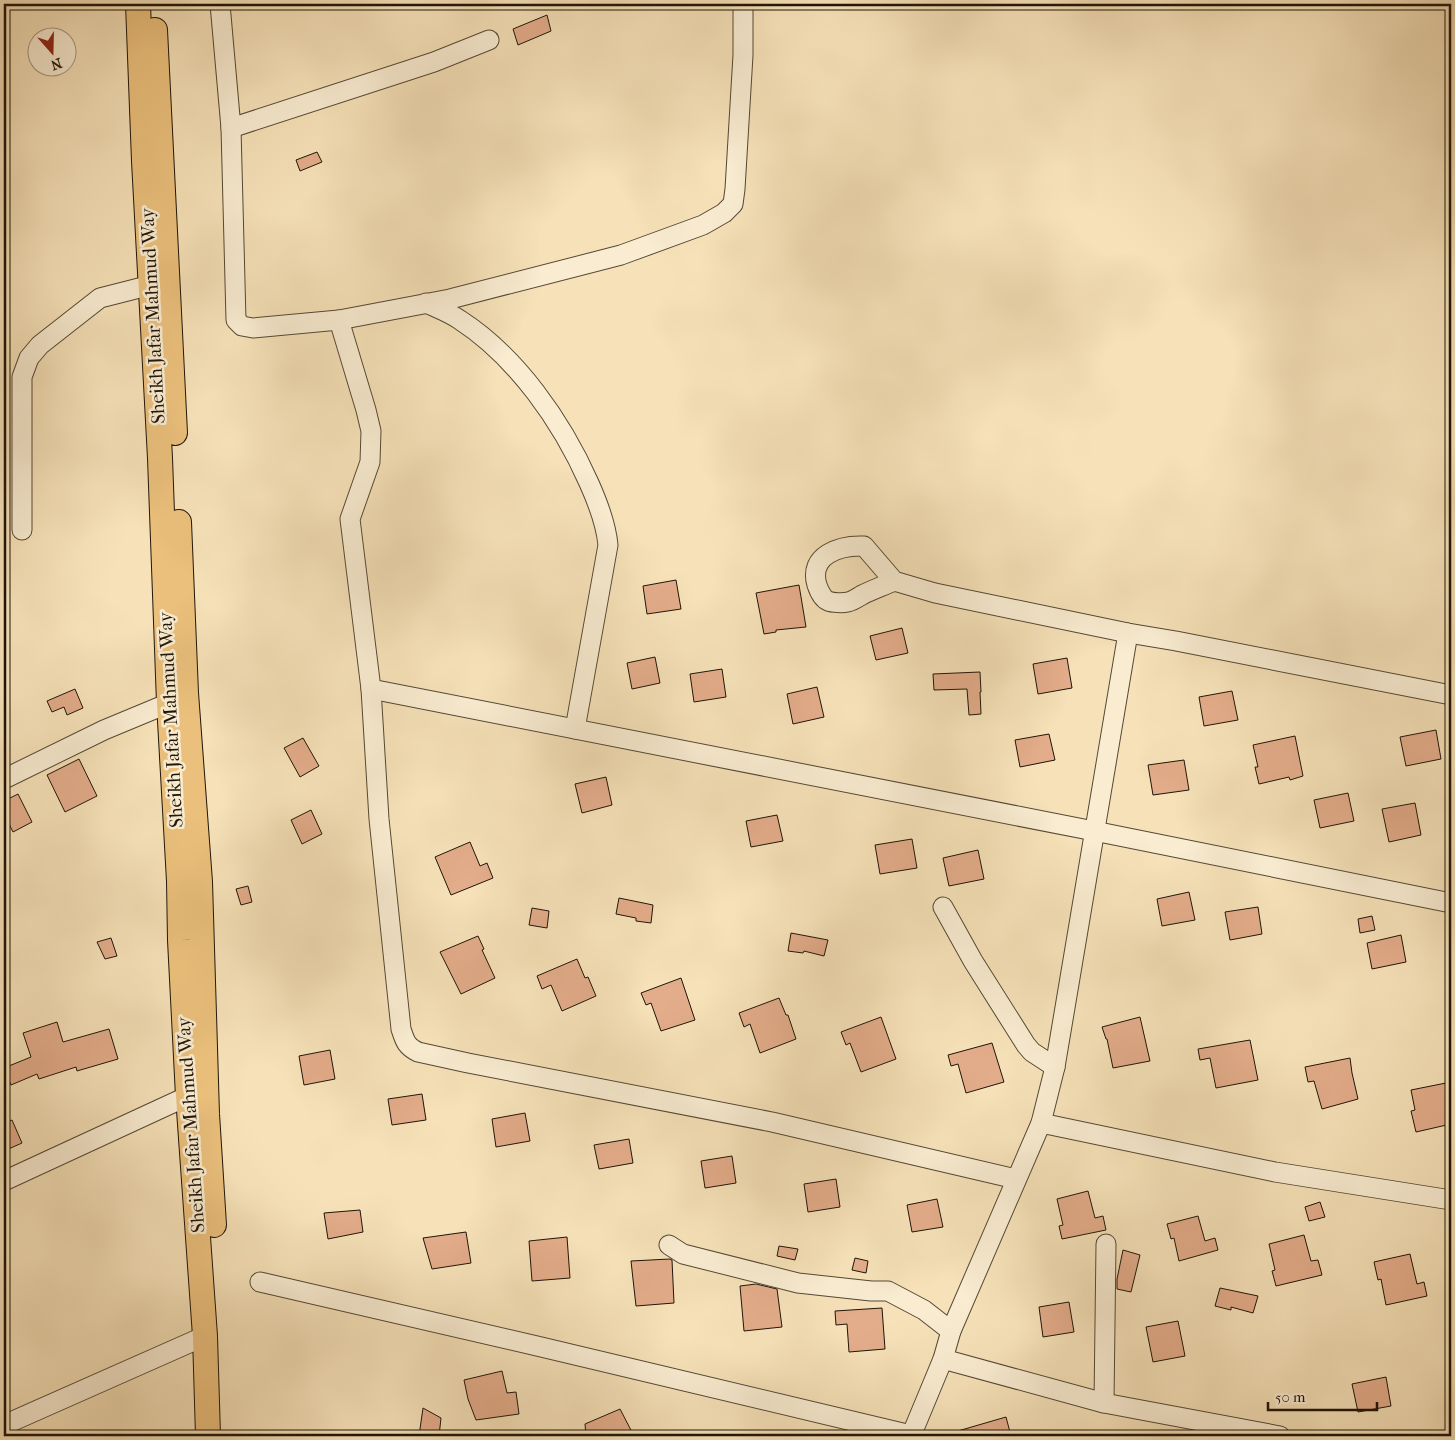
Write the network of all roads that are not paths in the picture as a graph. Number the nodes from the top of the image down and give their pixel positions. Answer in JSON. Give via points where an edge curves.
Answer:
{"nodes":[{"id":1,"x":138,"y":4,"type":"edge"},
{"id":2,"x":154,"y":4,"type":"edge"},
{"id":3,"x":220,"y":4,"type":"edge"},
{"id":4,"x":743,"y":4,"type":"edge"},
{"id":5,"x":489,"y":40,"type":"dead end"},
{"id":6,"x":231,"y":128,"type":"junction"},
{"id":7,"x":151,"y":284,"type":"junction"},
{"id":8,"x":426,"y":304,"type":"junction"},
{"id":9,"x":339,"y":320,"type":"junction"},
{"id":10,"x":22,"y":530,"type":"dead end"},
{"id":11,"x":894,"y":581,"type":"dead end"},
{"id":12,"x":1128,"y":633,"type":"junction"},
{"id":13,"x":371,"y":689,"type":"junction"},
{"id":14,"x":1451,"y":695,"type":"edge"},
{"id":15,"x":169,"y":703,"type":"junction"},
{"id":16,"x":576,"y":729,"type":"junction"},
{"id":17,"x":4,"y":779,"type":"edge"},
{"id":18,"x":1094,"y":830,"type":"junction"},
{"id":19,"x":1451,"y":903,"type":"edge"},
{"id":20,"x":943,"y":907,"type":"dead end"},
{"id":21,"x":1055,"y":1067,"type":"junction"},
{"id":22,"x":188,"y":1096,"type":"junction"},
{"id":23,"x":1041,"y":1123,"type":"junction"},
{"id":24,"x":1016,"y":1179,"type":"junction"},
{"id":25,"x":4,"y":1181,"type":"edge"},
{"id":26,"x":1451,"y":1200,"type":"edge"},
{"id":27,"x":1106,"y":1244,"type":"dead end"},
{"id":28,"x":669,"y":1245,"type":"dead end"},
{"id":29,"x":260,"y":1282,"type":"dead end"},
{"id":30,"x":951,"y":1331,"type":"junction"},
{"id":31,"x":205,"y":1336,"type":"junction"},
{"id":32,"x":943,"y":1360,"type":"junction"},
{"id":33,"x":1104,"y":1403,"type":"junction"},
{"id":34,"x":4,"y":1425,"type":"edge"},
{"id":35,"x":208,"y":1436,"type":"edge"},
{"id":36,"x":222,"y":1436,"type":"edge"},
{"id":37,"x":911,"y":1436,"type":"edge"},
{"id":38,"x":1280,"y":1436,"type":"edge"}],
"edges":[{"from":1,"to":7,"type":"main road","name":"Sheikh Jafar Mahmud Way"},
{"from":2,"to":36,"type":"main road","name":"Sheikh Jafar Mahmud Way","via":[[186,693],[202,918],[207,1114]]},
{"from":3,"to":6,"type":"street"},
{"from":4,"to":8,"type":"street","via":[[735,189],[733,204],[724,213],[703,225],[621,255]]},
{"from":5,"to":6,"type":"street","via":[[434,62]]},
{"from":6,"to":9,"type":"street","via":[[236,320],[242,326],[253,328]]},
{"from":7,"to":10,"type":"street","via":[[100,298],[40,345],[29,358],[22,377]]},
{"from":7,"to":15,"type":"main road","name":"Sheikh Jafar Mahmud Way"},
{"from":8,"to":9,"type":"street"},
{"from":8,"to":16,"type":"street","via":[[460,319],[504,356],[525,380],[559,424],[596,500],[608,545]]},
{"from":9,"to":13,"type":"street","via":[[371,431],[370,462],[350,519]]},
{"from":11,"to":12,"type":"street","via":[[935,593]]},
{"from":12,"to":14,"type":"street"},
{"from":12,"to":18,"type":"street"},
{"from":13,"to":16,"type":"street"},
{"from":13,"to":24,"type":"street","via":[[401,1029],[411,1048],[468,1063],[772,1122]]},
{"from":15,"to":17,"type":"street","via":[[104,730]]},
{"from":15,"to":22,"type":"main road","name":"Sheikh Jafar Mahmud Way"},
{"from":16,"to":18,"type":"street"},
{"from":18,"to":19,"type":"street"},
{"from":18,"to":21,"type":"street"},
{"from":20,"to":21,"type":"street","via":[[1026,1045]]},
{"from":21,"to":23,"type":"street"},
{"from":22,"to":25,"type":"street"},
{"from":22,"to":31,"type":"main road","name":"Sheikh Jafar Mahmud Way"},
{"from":23,"to":24,"type":"street"},
{"from":23,"to":26,"type":"street","via":[[1275,1172]]},
{"from":24,"to":30,"type":"street"},
{"from":27,"to":33,"type":"street"},
{"from":28,"to":30,"type":"street","via":[[683,1254],[798,1283],[888,1291],[924,1310]]},
{"from":29,"to":37,"type":"street"},
{"from":30,"to":32,"type":"street"},
{"from":31,"to":34,"type":"street"},
{"from":31,"to":35,"type":"main road","name":"Sheikh Jafar Mahmud Way"},
{"from":32,"to":33,"type":"street"},
{"from":32,"to":37,"type":"street"},
{"from":33,"to":38,"type":"street"}]}
